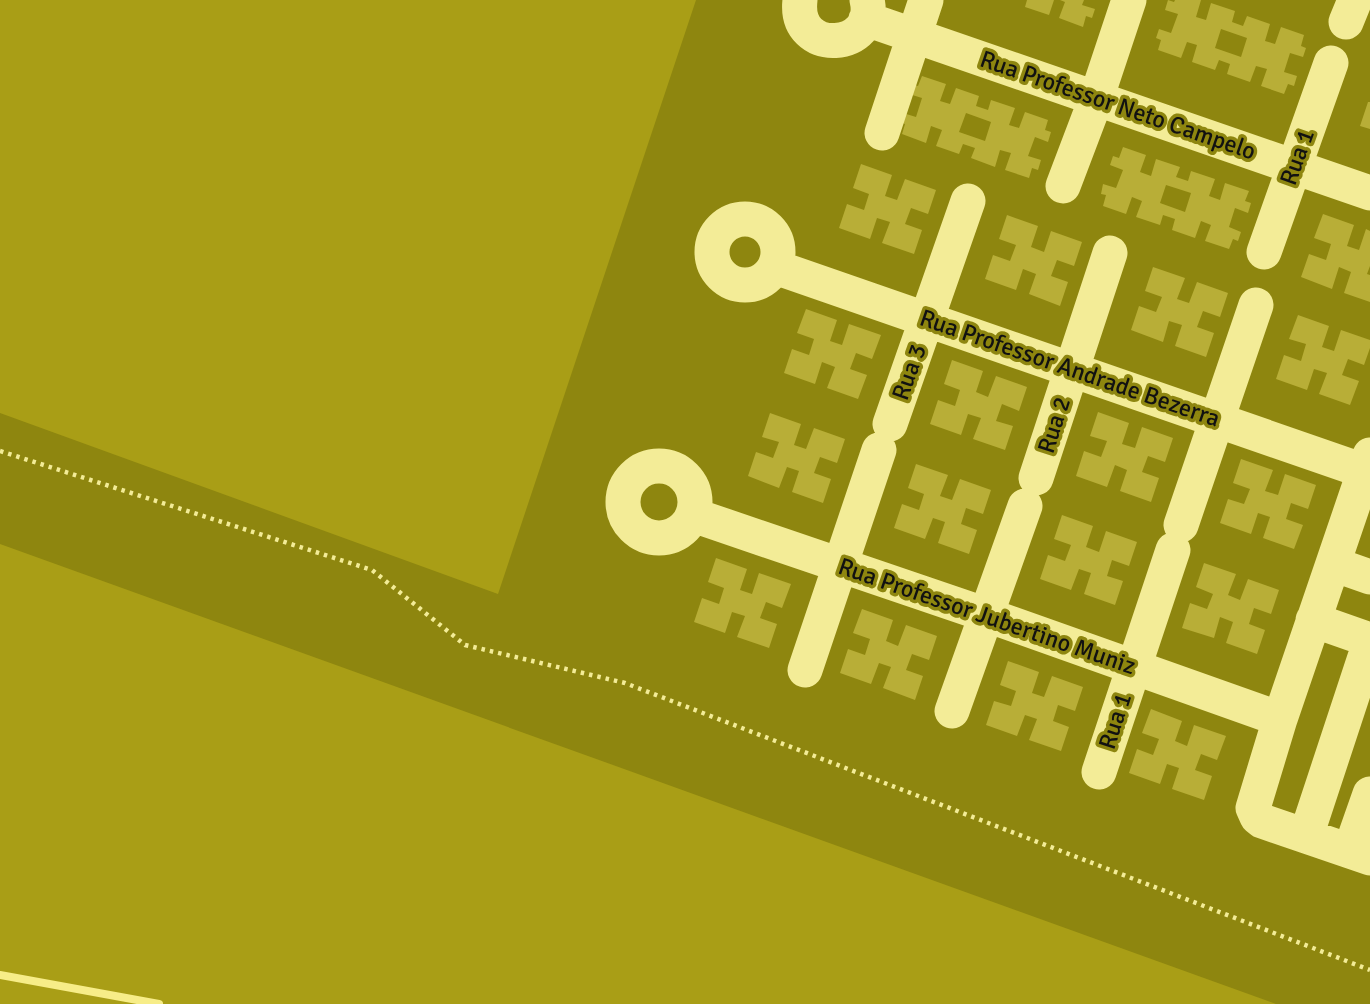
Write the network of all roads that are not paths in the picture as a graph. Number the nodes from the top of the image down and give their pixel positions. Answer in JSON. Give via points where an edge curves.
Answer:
{"nodes":[{"id":1,"x":800,"y":0,"type":"edge"},
{"id":2,"x":926,"y":0,"type":"edge"},
{"id":3,"x":1129,"y":0,"type":"edge"},
{"id":4,"x":866,"y":9,"type":"edge"},
{"id":5,"x":914,"y":35,"type":"junction"},
{"id":6,"x":1331,"y":63,"type":"dead end"},
{"id":7,"x":1096,"y":99,"type":"junction"},
{"id":8,"x":882,"y":133,"type":"dead end"},
{"id":9,"x":1293,"y":166,"type":"junction"},
{"id":10,"x":1063,"y":186,"type":"dead end"},
{"id":11,"x":1370,"y":192,"type":"edge"},
{"id":12,"x":968,"y":201,"type":"dead end"},
{"id":13,"x":1264,"y":251,"type":"dead end"},
{"id":14,"x":1110,"y":253,"type":"dead end"},
{"id":15,"x":775,"y":267,"type":"dead end"},
{"id":16,"x":1256,"y":305,"type":"dead end"},
{"id":17,"x":929,"y":319,"type":"junction"},
{"id":18,"x":1073,"y":368,"type":"junction"},
{"id":19,"x":1217,"y":419,"type":"junction"},
{"id":20,"x":1367,"y":463,"type":"edge"},
{"id":21,"x":693,"y":515,"type":"dead end"},
{"id":22,"x":1333,"y":564,"type":"junction"},
{"id":23,"x":839,"y":565,"type":"junction"},
{"id":24,"x":1370,"y":577,"type":"edge"},
{"id":25,"x":987,"y":615,"type":"junction"},
{"id":26,"x":1313,"y":620,"type":"junction"},
{"id":27,"x":1370,"y":641,"type":"edge"},
{"id":28,"x":1133,"y":667,"type":"junction"},
{"id":29,"x":805,"y":670,"type":"dead end"},
{"id":30,"x":952,"y":711,"type":"dead end"},
{"id":31,"x":1280,"y":719,"type":"junction"},
{"id":32,"x":1099,"y":772,"type":"dead end"},
{"id":33,"x":1370,"y":793,"type":"edge"},
{"id":34,"x":1306,"y":836,"type":"junction"},
{"id":35,"x":1360,"y":855,"type":"edge"}],
"edges":[{"from":1,"to":4,"type":"street","name":"Rua Professor Neto Campelo","via":[[800,17],[807,29],[832,42],[846,40],[858,31]]},
{"from":2,"to":5,"type":"street"},
{"from":3,"to":7,"type":"street"},
{"from":4,"to":5,"type":"street","name":"Rua Professor Neto Campelo"},
{"from":5,"to":7,"type":"street","name":"Rua Professor Neto Campelo"},
{"from":5,"to":8,"type":"street"},
{"from":6,"to":9,"type":"street","name":"Rua 1"},
{"from":7,"to":9,"type":"street","name":"Rua Professor Neto Campelo"},
{"from":7,"to":10,"type":"street"},
{"from":9,"to":11,"type":"street","name":"Rua Professor Neto Campelo"},
{"from":9,"to":13,"type":"street","name":"Rua 1"},
{"from":12,"to":17,"type":"street","name":"Rua 3"},
{"from":14,"to":18,"type":"street","name":"Rua 2"},
{"from":15,"to":17,"type":"street","name":"Rua Professor Andrade Bezerra"},
{"from":16,"to":19,"type":"street","name":"Rua 1"},
{"from":17,"to":18,"type":"street","name":"Rua Professor Andrade Bezerra"},
{"from":17,"to":23,"type":"street","name":"Rua 3"},
{"from":18,"to":19,"type":"street","name":"Rua Professor Andrade Bezerra"},
{"from":18,"to":25,"type":"street","name":"Rua 2"},
{"from":19,"to":20,"type":"street","name":"Rua Professor Andrade Bezerra"},
{"from":19,"to":28,"type":"street","name":"Rua 1"},
{"from":20,"to":22,"type":"street"},
{"from":21,"to":23,"type":"street","name":"Rua Professor Jubertino Muniz"},
{"from":22,"to":24,"type":"street"},
{"from":22,"to":26,"type":"street"},
{"from":23,"to":25,"type":"street","name":"Rua Professor Jubertino Muniz"},
{"from":23,"to":29,"type":"street","name":"Rua 3"},
{"from":25,"to":28,"type":"street","name":"Rua Professor Jubertino Muniz"},
{"from":25,"to":30,"type":"street","name":"Rua 2"},
{"from":26,"to":27,"type":"street"},
{"from":26,"to":31,"type":"street"},
{"from":27,"to":34,"type":"street"},
{"from":28,"to":31,"type":"street","name":"Rua Professor Jubertino Muniz"},
{"from":28,"to":32,"type":"street","name":"Rua 1"},
{"from":31,"to":34,"type":"street","via":[[1253,802],[1254,813],[1262,821]]},
{"from":33,"to":35,"type":"street"},
{"from":34,"to":35,"type":"street"}]}
